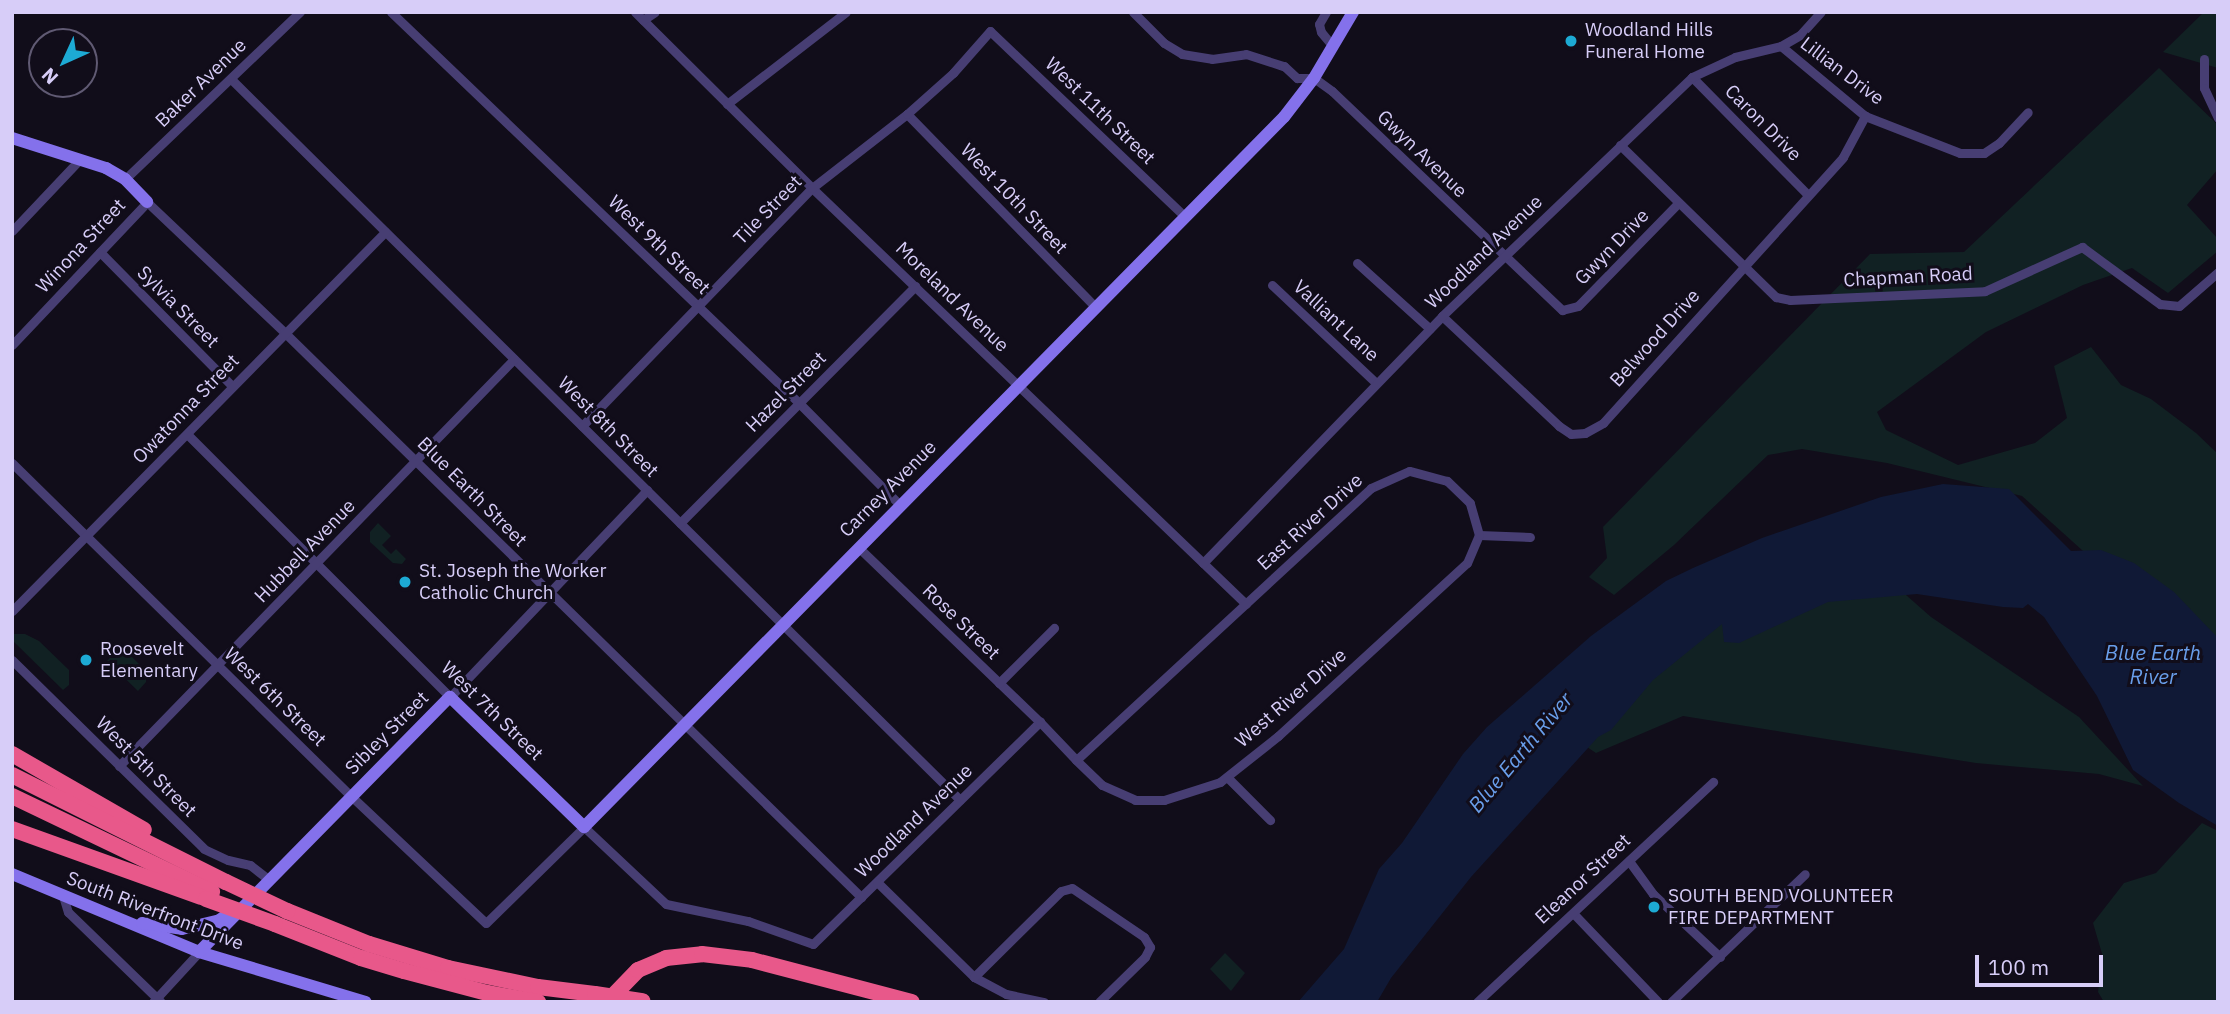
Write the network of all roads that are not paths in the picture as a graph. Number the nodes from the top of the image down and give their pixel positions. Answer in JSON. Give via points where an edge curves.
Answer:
{"nodes":[{"id":1,"x":300,"y":12,"type":"edge"},
{"id":2,"x":391,"y":12,"type":"edge"},
{"id":3,"x":635,"y":12,"type":"edge"},
{"id":4,"x":655,"y":12,"type":"edge"},
{"id":5,"x":846,"y":12,"type":"edge"},
{"id":6,"x":1133,"y":12,"type":"edge"},
{"id":7,"x":1326,"y":12,"type":"edge"},
{"id":8,"x":1353,"y":12,"type":"edge"},
{"id":9,"x":1821,"y":12,"type":"edge"},
{"id":10,"x":643,"y":20,"type":"junction"},
{"id":11,"x":990,"y":31,"type":"joint"},
{"id":12,"x":1332,"y":45,"type":"junction"},
{"id":13,"x":1781,"y":46,"type":"junction"},
{"id":14,"x":2204,"y":59,"type":"dead end"},
{"id":15,"x":1692,"y":77,"type":"junction"},
{"id":16,"x":1314,"y":78,"type":"junction"},
{"id":17,"x":231,"y":79,"type":"junction"},
{"id":18,"x":727,"y":104,"type":"junction"},
{"id":19,"x":2028,"y":112,"type":"dead end"},
{"id":20,"x":907,"y":114,"type":"junction"},
{"id":21,"x":1865,"y":116,"type":"junction"},
{"id":22,"x":2218,"y":118,"type":"edge"},
{"id":23,"x":12,"y":138,"type":"edge"},
{"id":24,"x":1620,"y":145,"type":"junction"},
{"id":25,"x":80,"y":159,"type":"junction"},
{"id":26,"x":125,"y":179,"type":"junction"},
{"id":27,"x":812,"y":188,"type":"junction"},
{"id":28,"x":1808,"y":195,"type":"junction"},
{"id":29,"x":147,"y":202,"type":"junction"},
{"id":30,"x":1678,"y":203,"type":"junction"},
{"id":31,"x":1185,"y":217,"type":"junction"},
{"id":32,"x":12,"y":231,"type":"edge"},
{"id":33,"x":385,"y":232,"type":"junction"},
{"id":34,"x":100,"y":252,"type":"junction"},
{"id":35,"x":1504,"y":257,"type":"junction"},
{"id":36,"x":1357,"y":263,"type":"dead end"},
{"id":37,"x":1742,"y":267,"type":"junction"},
{"id":38,"x":2218,"y":272,"type":"edge"},
{"id":39,"x":1272,"y":285,"type":"dead end"},
{"id":40,"x":915,"y":286,"type":"junction"},
{"id":41,"x":698,"y":308,"type":"junction"},
{"id":42,"x":1096,"y":308,"type":"junction"},
{"id":43,"x":1442,"y":316,"type":"junction"},
{"id":44,"x":1430,"y":329,"type":"junction"},
{"id":45,"x":285,"y":332,"type":"junction"},
{"id":46,"x":12,"y":345,"type":"edge"},
{"id":47,"x":514,"y":359,"type":"junction"},
{"id":48,"x":1376,"y":383,"type":"junction"},
{"id":49,"x":232,"y":386,"type":"junction"},
{"id":50,"x":1018,"y":386,"type":"junction"},
{"id":51,"x":800,"y":404,"type":"junction"},
{"id":52,"x":582,"y":426,"type":"junction"},
{"id":53,"x":187,"y":434,"type":"junction"},
{"id":54,"x":416,"y":461,"type":"junction"},
{"id":55,"x":12,"y":463,"type":"edge"},
{"id":56,"x":647,"y":491,"type":"junction"},
{"id":57,"x":900,"y":505,"type":"junction"},
{"id":58,"x":680,"y":523,"type":"junction"},
{"id":59,"x":1479,"y":535,"type":"junction"},
{"id":60,"x":86,"y":536,"type":"junction"},
{"id":61,"x":1530,"y":537,"type":"dead end"},
{"id":62,"x":858,"y":547,"type":"junction"},
{"id":63,"x":317,"y":563,"type":"junction"},
{"id":64,"x":1202,"y":563,"type":"junction"},
{"id":65,"x":549,"y":594,"type":"junction"},
{"id":66,"x":1246,"y":604,"type":"junction"},
{"id":67,"x":12,"y":611,"type":"edge"},
{"id":68,"x":782,"y":624,"type":"junction"},
{"id":69,"x":1054,"y":628,"type":"dead end"},
{"id":70,"x":12,"y":660,"type":"edge"},
{"id":71,"x":218,"y":666,"type":"junction"},
{"id":72,"x":999,"y":683,"type":"junction"},
{"id":73,"x":450,"y":697,"type":"junction"},
{"id":74,"x":1040,"y":722,"type":"junction"},
{"id":75,"x":685,"y":726,"type":"junction"},
{"id":76,"x":12,"y":754,"type":"edge"},
{"id":77,"x":1076,"y":760,"type":"junction"},
{"id":78,"x":119,"y":766,"type":"junction"},
{"id":79,"x":12,"y":775,"type":"edge"},
{"id":80,"x":1227,"y":776,"type":"junction"},
{"id":81,"x":1713,"y":782,"type":"dead end"},
{"id":82,"x":12,"y":796,"type":"edge"},
{"id":83,"x":351,"y":796,"type":"junction"},
{"id":84,"x":960,"y":800,"type":"junction"},
{"id":85,"x":1270,"y":820,"type":"dead end"},
{"id":86,"x":584,"y":827,"type":"junction"},
{"id":87,"x":12,"y":829,"type":"edge"},
{"id":88,"x":1629,"y":861,"type":"junction"},
{"id":89,"x":12,"y":874,"type":"edge"},
{"id":90,"x":1805,"y":874,"type":"dead end"},
{"id":91,"x":268,"y":879,"type":"junction"},
{"id":92,"x":877,"y":882,"type":"junction"},
{"id":93,"x":215,"y":888,"type":"junction"},
{"id":94,"x":63,"y":896,"type":"junction"},
{"id":95,"x":862,"y":897,"type":"junction"},
{"id":96,"x":243,"y":904,"type":"junction"},
{"id":97,"x":1573,"y":913,"type":"junction"},
{"id":98,"x":118,"y":919,"type":"junction"},
{"id":99,"x":486,"y":923,"type":"joint"},
{"id":100,"x":813,"y":944,"type":"joint"},
{"id":101,"x":199,"y":952,"type":"junction"},
{"id":102,"x":1720,"y":957,"type":"junction"},
{"id":103,"x":974,"y":977,"type":"junction"},
{"id":104,"x":601,"y":998,"type":"edge"},
{"id":105,"x":157,"y":1000,"type":"edge"},
{"id":106,"x":648,"y":1001,"type":"edge"},
{"id":107,"x":366,"y":1002,"type":"edge"},
{"id":108,"x":538,"y":1002,"type":"edge"},
{"id":109,"x":912,"y":1002,"type":"edge"},
{"id":110,"x":1044,"y":1002,"type":"edge"},
{"id":111,"x":1099,"y":1002,"type":"edge"},
{"id":112,"x":1477,"y":1002,"type":"edge"},
{"id":113,"x":1658,"y":1002,"type":"edge"},
{"id":114,"x":1671,"y":1002,"type":"edge"}],
"edges":[{"from":1,"to":17,"type":"street","name":"Baker Avenue"},
{"from":2,"to":41,"type":"street","name":"West 9th Street"},
{"from":3,"to":10,"type":"street","name":"Moreland Avenue"},
{"from":4,"to":10,"type":"street"},
{"from":5,"to":18,"type":"street"},
{"from":6,"to":16,"type":"street","name":"Gwyn Avenue","via":[[1182,54],[1212,60],[1246,54],[1284,66],[1297,78]]},
{"from":7,"to":12,"type":"street","via":[[1321,32]]},
{"from":8,"to":12,"type":"main road","name":"Carney Avenue"},
{"from":9,"to":13,"type":"street","name":"Woodland Avenue","via":[[1800,36]]},
{"from":10,"to":18,"type":"street","name":"Moreland Avenue"},
{"from":11,"to":20,"type":"street","name":"Tile Street","via":[[953,73]]},
{"from":11,"to":31,"type":"street","name":"West 11th Street"},
{"from":12,"to":16,"type":"main road","name":"Carney Avenue"},
{"from":13,"to":15,"type":"street","name":"Woodland Avenue","via":[[1735,57]]},
{"from":13,"to":21,"type":"street","name":"Lillian Drive"},
{"from":14,"to":22,"type":"street","via":[[2204,88]]},
{"from":15,"to":24,"type":"street","name":"Woodland Avenue"},
{"from":15,"to":28,"type":"street","name":"Caron Drive"},
{"from":16,"to":31,"type":"main road","name":"Carney Avenue","via":[[1283,117]]},
{"from":16,"to":35,"type":"street","name":"Gwyn Avenue"},
{"from":17,"to":26,"type":"street","name":"Baker Avenue"},
{"from":17,"to":33,"type":"street","name":"West 8th Street"},
{"from":18,"to":27,"type":"street","name":"Moreland Avenue"},
{"from":19,"to":21,"type":"street","name":"Lillian Drive","via":[[1984,153],[1960,153]]},
{"from":20,"to":27,"type":"street","name":"Tile Street"},
{"from":20,"to":42,"type":"street","name":"West 10th Street"},
{"from":21,"to":28,"type":"street","name":"Belwood Drive","via":[[1843,157]]},
{"from":23,"to":25,"type":"main road"},
{"from":24,"to":30,"type":"street","name":"Chapman Road"},
{"from":24,"to":35,"type":"street","name":"Woodland Avenue"},
{"from":25,"to":26,"type":"main road"},
{"from":25,"to":32,"type":"street"},
{"from":26,"to":29,"type":"main road"},
{"from":27,"to":40,"type":"street","name":"Moreland Avenue"},
{"from":27,"to":41,"type":"street","name":"Tile Street"},
{"from":28,"to":37,"type":"street","name":"Belwood Drive"},
{"from":29,"to":34,"type":"street","name":"Winona Street"},
{"from":29,"to":45,"type":"street","name":"Blue Earth Street"},
{"from":30,"to":35,"type":"street","name":"Gwyn Drive","via":[[1578,306],[1562,310]]},
{"from":30,"to":37,"type":"street","name":"Chapman Road"},
{"from":31,"to":42,"type":"main road","name":"Carney Avenue"},
{"from":33,"to":45,"type":"street","name":"Owatonna Street"},
{"from":33,"to":47,"type":"street","name":"West 8th Street"},
{"from":34,"to":46,"type":"street","name":"Winona Street"},
{"from":34,"to":49,"type":"street","name":"Sylvia Street"},
{"from":35,"to":43,"type":"street","name":"Woodland Avenue"},
{"from":36,"to":44,"type":"street"},
{"from":37,"to":38,"type":"street","name":"Chapman Road","via":[[1776,297],[1790,300],[1985,291],[2082,247],[2160,304],[2179,306]]},
{"from":37,"to":43,"type":"street","name":"Belwood Drive","via":[[1603,424],[1585,433],[1571,434],[1559,426]]},
{"from":39,"to":48,"type":"street","name":"Valliant Lane"},
{"from":40,"to":50,"type":"street","name":"Moreland Avenue"},
{"from":40,"to":51,"type":"street","name":"Hazel Street"},
{"from":41,"to":51,"type":"street","name":"West 9th Street"},
{"from":41,"to":52,"type":"street","name":"Tile Street"},
{"from":42,"to":50,"type":"main road","name":"Carney Avenue"},
{"from":43,"to":44,"type":"street","name":"Woodland Avenue"},
{"from":44,"to":48,"type":"street","name":"Woodland Avenue"},
{"from":45,"to":49,"type":"street","name":"Owatonna Street"},
{"from":45,"to":54,"type":"street","name":"Blue Earth Street"},
{"from":47,"to":52,"type":"street","name":"West 8th Street"},
{"from":47,"to":54,"type":"street","name":"Hubbell Avenue"},
{"from":48,"to":64,"type":"street","name":"Woodland Avenue"},
{"from":49,"to":53,"type":"street","name":"Owatonna Street"},
{"from":50,"to":57,"type":"main road","name":"Carney Avenue"},
{"from":50,"to":64,"type":"street","name":"Moreland Avenue"},
{"from":51,"to":57,"type":"street","name":"West 9th Street"},
{"from":51,"to":58,"type":"street","name":"Hazel Street"},
{"from":52,"to":56,"type":"street","name":"West 8th Street"},
{"from":53,"to":60,"type":"street","name":"Owatonna Street"},
{"from":53,"to":63,"type":"street","name":"West 7th Street"},
{"from":54,"to":63,"type":"street","name":"Hubbell Avenue"},
{"from":54,"to":65,"type":"street","name":"Blue Earth Street"},
{"from":55,"to":60,"type":"street","name":"West 6th Street"},
{"from":56,"to":58,"type":"street","name":"West 8th Street"},
{"from":56,"to":65,"type":"street","name":"Sibley Street"},
{"from":57,"to":62,"type":"main road","name":"Carney Avenue"},
{"from":58,"to":68,"type":"street","name":"West 8th Street"},
{"from":59,"to":61,"type":"street"},
{"from":59,"to":66,"type":"street","name":"East River Drive","via":[[1470,503],[1447,481],[1409,471],[1371,488]]},
{"from":59,"to":80,"type":"street","name":"West River Drive","via":[[1467,563],[1278,736]]},
{"from":60,"to":67,"type":"street","name":"Owatonna Street"},
{"from":60,"to":71,"type":"street","name":"West 6th Street"},
{"from":62,"to":68,"type":"main road","name":"Carney Avenue"},
{"from":62,"to":72,"type":"street","name":"Rose Street"},
{"from":63,"to":71,"type":"street","name":"Hubbell Avenue"},
{"from":63,"to":73,"type":"street","name":"West 7th Street"},
{"from":64,"to":66,"type":"street","name":"Moreland Avenue"},
{"from":65,"to":73,"type":"street","name":"Sibley Street"},
{"from":65,"to":75,"type":"street","name":"Blue Earth Street"},
{"from":66,"to":77,"type":"street"},
{"from":68,"to":75,"type":"main road","name":"Carney Avenue"},
{"from":68,"to":84,"type":"street","name":"West 8th Street"},
{"from":69,"to":72,"type":"street"},
{"from":70,"to":78,"type":"street","name":"West 5th Street"},
{"from":71,"to":78,"type":"street","name":"Hubbell Avenue"},
{"from":71,"to":83,"type":"street","name":"West 6th Street"},
{"from":72,"to":74,"type":"street","name":"Rose Street"},
{"from":73,"to":83,"type":"main road","name":"Sibley Street"},
{"from":73,"to":86,"type":"main road","name":"West 7th Street"},
{"from":74,"to":77,"type":"street","name":"West River Drive"},
{"from":74,"to":84,"type":"street","name":"Woodland Avenue"},
{"from":75,"to":86,"type":"main road","name":"Carney Avenue"},
{"from":75,"to":95,"type":"street","name":"Blue Earth Street"},
{"from":76,"to":93,"type":"highway","via":[[178,851]]},
{"from":77,"to":80,"type":"street","name":"West River Drive","via":[[1102,785],[1135,800],[1164,800]]},
{"from":78,"to":91,"type":"street","name":"West 5th Street","via":[[204,849],[250,865]]},
{"from":79,"to":93,"type":"highway"},
{"from":80,"to":85,"type":"street"},
{"from":81,"to":88,"type":"street","name":"Eleanor Street"},
{"from":82,"to":93,"type":"highway"},
{"from":83,"to":91,"type":"main road","name":"Sibley Street"},
{"from":83,"to":99,"type":"street","name":"West 6th Street"},
{"from":84,"to":92,"type":"street","name":"Woodland Avenue"},
{"from":86,"to":99,"type":"street","name":"Carney Avenue"},
{"from":86,"to":100,"type":"street","name":"West 7th Street","via":[[666,904],[748,921]]},
{"from":87,"to":93,"type":"highway"},
{"from":88,"to":97,"type":"street","name":"Eleanor Street"},
{"from":88,"to":102,"type":"street","via":[[1653,894]]},
{"from":89,"to":94,"type":"main road","name":"South Riverfront Drive"},
{"from":90,"to":102,"type":"street"},
{"from":91,"to":96,"type":"main road","name":"Sibley Street"},
{"from":92,"to":95,"type":"street","name":"Woodland Avenue"},
{"from":92,"to":103,"type":"street"},
{"from":93,"to":104,"type":"highway","bridge":true,"via":[[448,968]]},
{"from":93,"to":108,"type":"highway","bridge":true,"via":[[275,924],[393,968]]},
{"from":94,"to":98,"type":"main road","name":"South Riverfront Drive"},
{"from":94,"to":105,"type":"street","via":[[68,912]]},
{"from":95,"to":100,"type":"street","name":"Woodland Avenue"},
{"from":96,"to":98,"type":"main road","via":[[218,921],[197,928]]},
{"from":96,"to":101,"type":"main road","name":"Sibley Street"},
{"from":97,"to":112,"type":"street","name":"Eleanor Street"},
{"from":97,"to":113,"type":"street"},
{"from":98,"to":101,"type":"main road","name":"South Riverfront Drive"},
{"from":101,"to":105,"type":"street","name":"Sibley Street"},
{"from":101,"to":107,"type":"main road","name":"South Riverfront Drive"},
{"from":102,"to":114,"type":"street"},
{"from":103,"to":110,"type":"street","via":[[1006,994]]},
{"from":103,"to":111,"type":"street","via":[[1061,891],[1072,888],[1144,937],[1150,947],[1146,957]]},
{"from":104,"to":106,"type":"highway","bridge":true},
{"from":104,"to":109,"type":"highway","via":[[638,970],[666,958],[702,954],[752,960]]}]}
